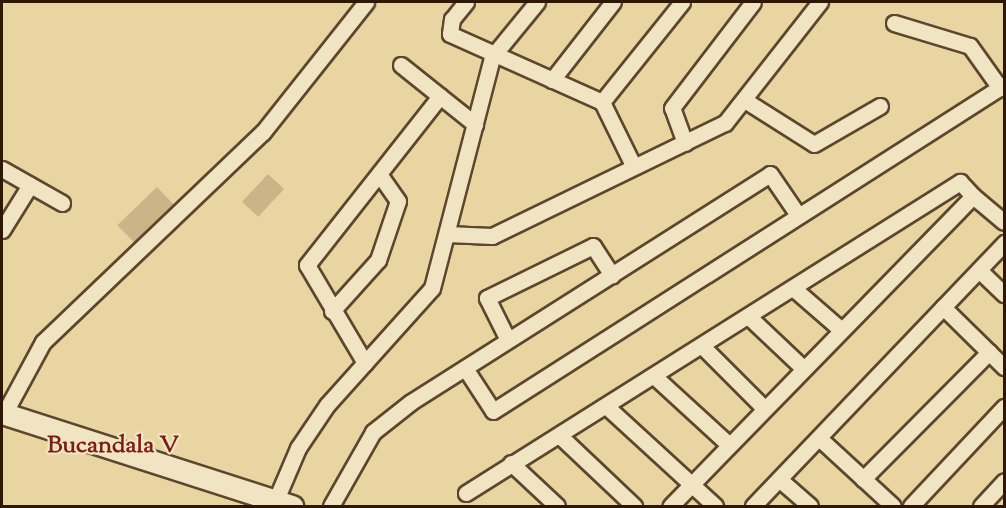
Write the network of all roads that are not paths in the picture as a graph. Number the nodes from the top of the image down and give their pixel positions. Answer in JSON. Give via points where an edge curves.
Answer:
{"nodes":[{"id":1,"x":366,"y":2,"type":"edge"},
{"id":2,"x":466,"y":2,"type":"edge"},
{"id":3,"x":537,"y":2,"type":"edge"},
{"id":4,"x":613,"y":2,"type":"edge"},
{"id":5,"x":682,"y":2,"type":"edge"},
{"id":6,"x":753,"y":2,"type":"edge"},
{"id":7,"x":820,"y":2,"type":"edge"},
{"id":8,"x":894,"y":23,"type":"dead end"},
{"id":9,"x":492,"y":57,"type":"junction"},
{"id":10,"x":401,"y":65,"type":"dead end"},
{"id":11,"x":552,"y":80,"type":"junction"},
{"id":12,"x":1002,"y":86,"type":"edge"},
{"id":13,"x":441,"y":96,"type":"junction"},
{"id":14,"x":746,"y":101,"type":"junction"},
{"id":15,"x":602,"y":102,"type":"junction"},
{"id":16,"x":880,"y":106,"type":"dead end"},
{"id":17,"x":475,"y":124,"type":"junction"},
{"id":18,"x":685,"y":143,"type":"junction"},
{"id":19,"x":634,"y":167,"type":"junction"},
{"id":20,"x":2,"y":169,"type":"edge"},
{"id":21,"x":379,"y":174,"type":"junction"},
{"id":22,"x":30,"y":185,"type":"junction"},
{"id":23,"x":973,"y":196,"type":"junction"},
{"id":24,"x":62,"y":203,"type":"dead end"},
{"id":25,"x":798,"y":215,"type":"junction"},
{"id":26,"x":1005,"y":222,"type":"edge"},
{"id":27,"x":2,"y":230,"type":"edge"},
{"id":28,"x":447,"y":234,"type":"junction"},
{"id":29,"x":1005,"y":243,"type":"edge"},
{"id":30,"x":979,"y":270,"type":"junction"},
{"id":31,"x":612,"y":275,"type":"junction"},
{"id":32,"x":793,"y":288,"type":"junction"},
{"id":33,"x":1005,"y":294,"type":"edge"},
{"id":34,"x":943,"y":307,"type":"junction"},
{"id":35,"x":332,"y":311,"type":"junction"},
{"id":36,"x":748,"y":316,"type":"junction"},
{"id":37,"x":839,"y":328,"type":"junction"},
{"id":38,"x":508,"y":340,"type":"junction"},
{"id":39,"x":703,"y":347,"type":"junction"},
{"id":40,"x":989,"y":352,"type":"junction"},
{"id":41,"x":365,"y":363,"type":"junction"},
{"id":42,"x":1005,"y":367,"type":"edge"},
{"id":43,"x":465,"y":368,"type":"junction"},
{"id":44,"x":803,"y":368,"type":"junction"},
{"id":45,"x":656,"y":377,"type":"junction"},
{"id":46,"x":606,"y":406,"type":"junction"},
{"id":47,"x":763,"y":407,"type":"junction"},
{"id":48,"x":1005,"y":407,"type":"edge"},
{"id":49,"x":3,"y":414,"type":"edge"},
{"id":50,"x":560,"y":436,"type":"junction"},
{"id":51,"x":819,"y":438,"type":"junction"},
{"id":52,"x":728,"y":444,"type":"junction"},
{"id":53,"x":511,"y":463,"type":"junction"},
{"id":54,"x":779,"y":479,"type":"junction"},
{"id":55,"x":863,"y":479,"type":"junction"},
{"id":56,"x":1005,"y":481,"type":"edge"},
{"id":57,"x":692,"y":485,"type":"junction"},
{"id":58,"x":466,"y":494,"type":"dead end"},
{"id":59,"x":284,"y":504,"type":"edge"},
{"id":60,"x":331,"y":507,"type":"edge"},
{"id":61,"x":557,"y":507,"type":"edge"},
{"id":62,"x":634,"y":507,"type":"edge"},
{"id":63,"x":670,"y":507,"type":"edge"},
{"id":64,"x":715,"y":507,"type":"edge"},
{"id":65,"x":753,"y":507,"type":"edge"},
{"id":66,"x":810,"y":507,"type":"edge"},
{"id":67,"x":893,"y":507,"type":"edge"},
{"id":68,"x":911,"y":507,"type":"edge"},
{"id":69,"x":981,"y":507,"type":"edge"}],
"edges":[{"from":1,"to":49,"type":"street","via":[[263,132],[43,342]]},
{"from":2,"to":9,"type":"street","via":[[452,20],[450,34]]},
{"from":3,"to":9,"type":"street"},
{"from":4,"to":11,"type":"street"},
{"from":5,"to":15,"type":"street"},
{"from":6,"to":18,"type":"street","via":[[672,108]]},
{"from":7,"to":14,"type":"street"},
{"from":8,"to":12,"type":"street","via":[[970,46]]},
{"from":9,"to":11,"type":"street"},
{"from":9,"to":17,"type":"street"},
{"from":10,"to":13,"type":"street"},
{"from":11,"to":15,"type":"street"},
{"from":12,"to":25,"type":"street"},
{"from":13,"to":17,"type":"street"},
{"from":13,"to":21,"type":"street"},
{"from":14,"to":16,"type":"street","via":[[814,144]]},
{"from":14,"to":18,"type":"street","via":[[725,123]]},
{"from":15,"to":19,"type":"street"},
{"from":17,"to":28,"type":"street"},
{"from":18,"to":19,"type":"street"},
{"from":19,"to":28,"type":"street","via":[[492,236]]},
{"from":20,"to":22,"type":"street"},
{"from":21,"to":35,"type":"street","via":[[398,201],[378,260]]},
{"from":21,"to":35,"type":"street","via":[[307,265]]},
{"from":22,"to":24,"type":"street"},
{"from":22,"to":27,"type":"street"},
{"from":23,"to":26,"type":"street"},
{"from":23,"to":32,"type":"street","via":[[960,182]]},
{"from":23,"to":37,"type":"street"},
{"from":25,"to":31,"type":"street","via":[[770,174]]},
{"from":25,"to":43,"type":"street","via":[[493,411]]},
{"from":28,"to":41,"type":"street","via":[[432,288]]},
{"from":29,"to":30,"type":"street"},
{"from":30,"to":33,"type":"street"},
{"from":30,"to":34,"type":"street"},
{"from":31,"to":38,"type":"street"},
{"from":31,"to":38,"type":"street","via":[[593,246],[487,298]]},
{"from":32,"to":36,"type":"street"},
{"from":32,"to":37,"type":"street"},
{"from":34,"to":40,"type":"street"},
{"from":34,"to":51,"type":"street"},
{"from":35,"to":41,"type":"street"},
{"from":36,"to":39,"type":"street"},
{"from":36,"to":44,"type":"street"},
{"from":37,"to":44,"type":"street"},
{"from":38,"to":43,"type":"street"},
{"from":39,"to":45,"type":"street"},
{"from":39,"to":47,"type":"street"},
{"from":40,"to":42,"type":"street"},
{"from":40,"to":55,"type":"street"},
{"from":41,"to":59,"type":"street","via":[[298,448]]},
{"from":43,"to":60,"type":"street","via":[[373,432]]},
{"from":44,"to":47,"type":"street"},
{"from":45,"to":46,"type":"street"},
{"from":45,"to":52,"type":"street"},
{"from":46,"to":50,"type":"street"},
{"from":46,"to":57,"type":"street"},
{"from":47,"to":52,"type":"street"},
{"from":48,"to":68,"type":"street"},
{"from":49,"to":59,"type":"main road"},
{"from":50,"to":53,"type":"street"},
{"from":50,"to":62,"type":"street"},
{"from":51,"to":54,"type":"street"},
{"from":51,"to":55,"type":"street"},
{"from":52,"to":57,"type":"street"},
{"from":53,"to":58,"type":"street"},
{"from":53,"to":61,"type":"street"},
{"from":54,"to":65,"type":"street"},
{"from":54,"to":66,"type":"street"},
{"from":55,"to":67,"type":"street"},
{"from":56,"to":69,"type":"street"},
{"from":57,"to":63,"type":"street"},
{"from":57,"to":64,"type":"street"}]}
